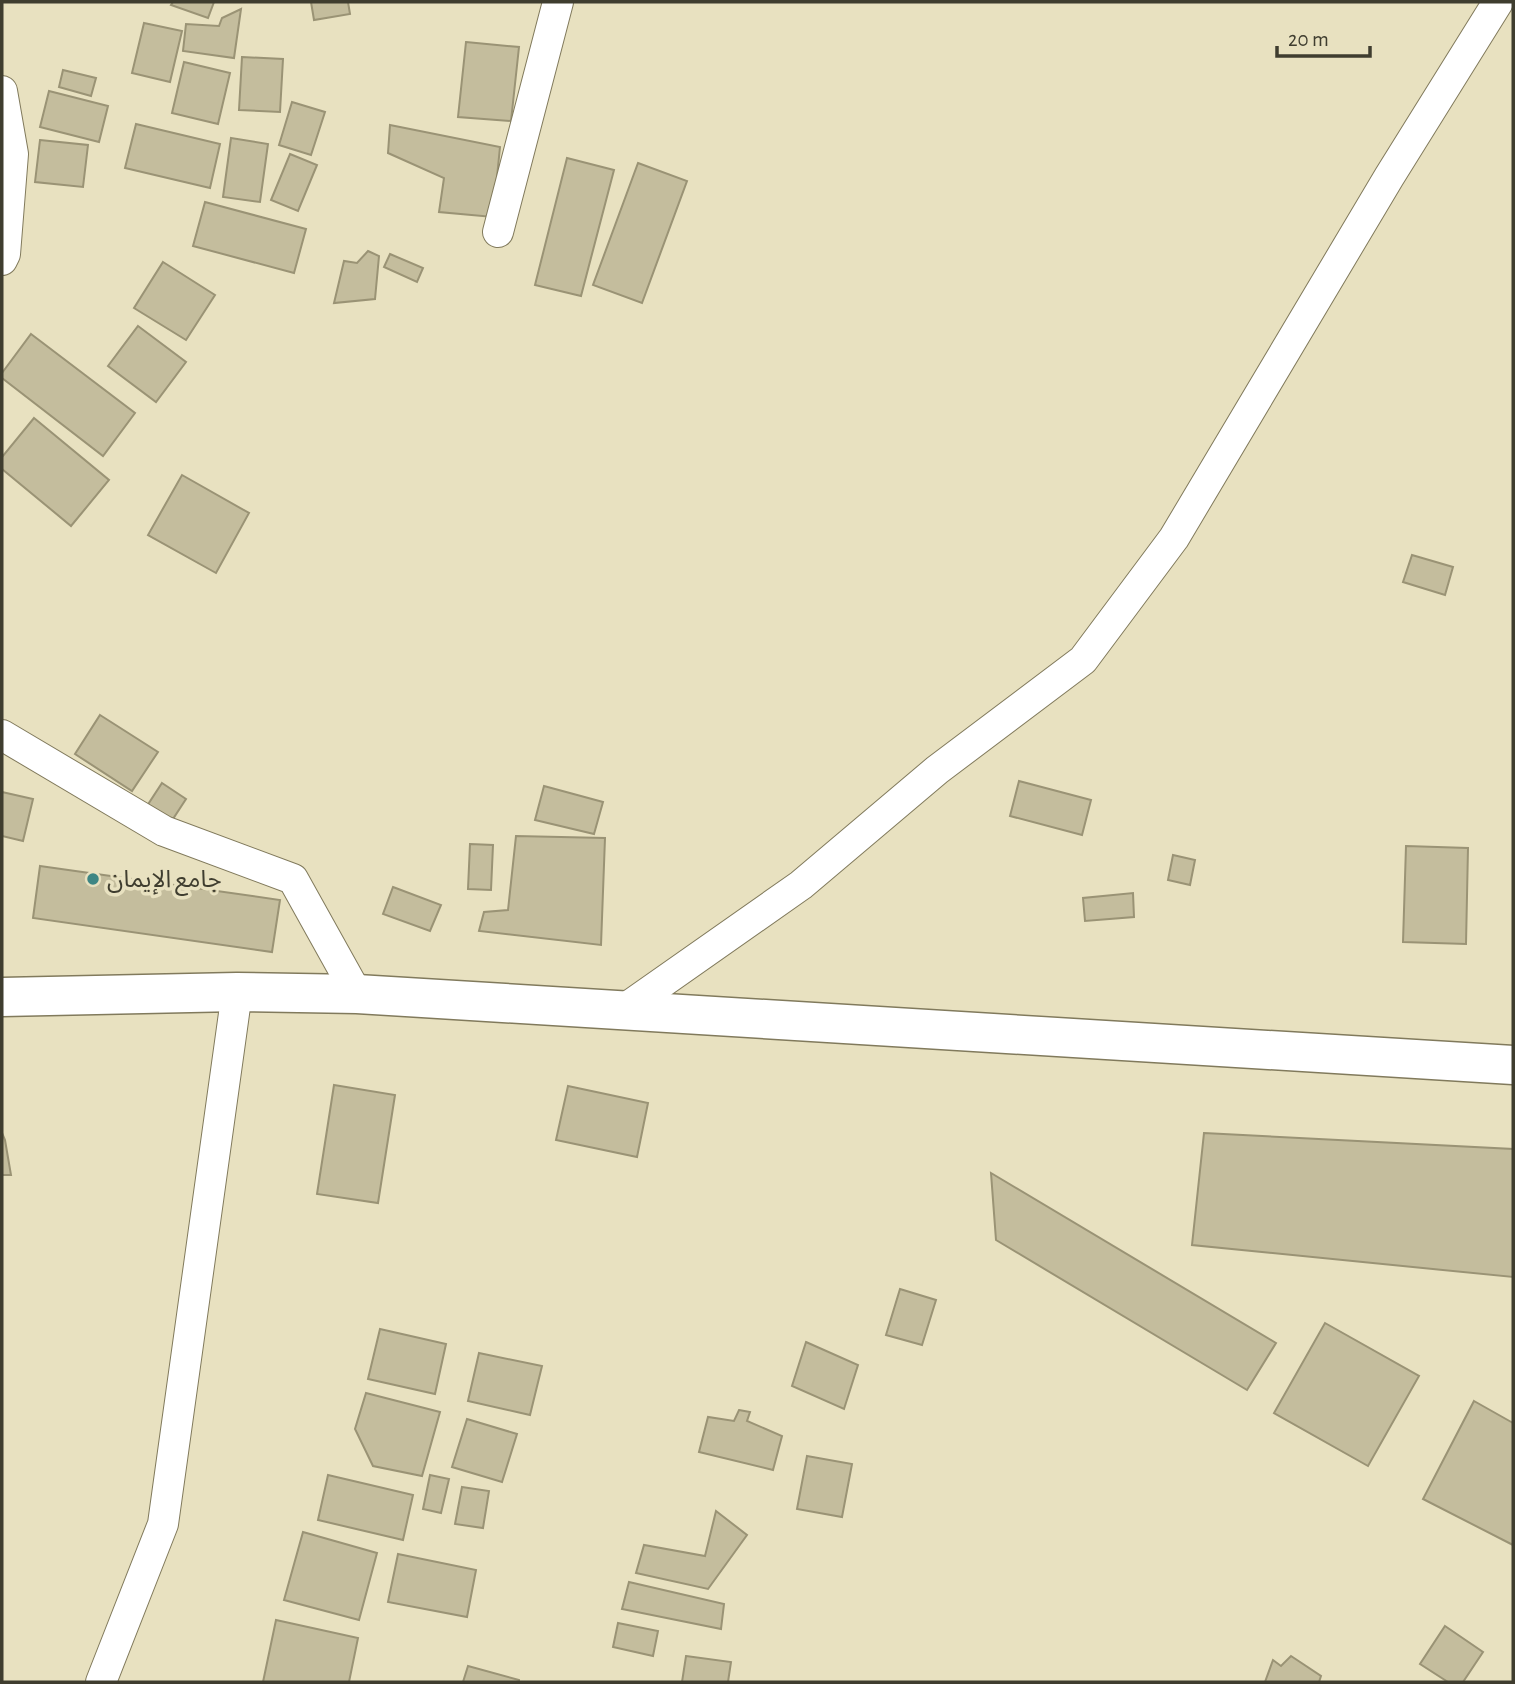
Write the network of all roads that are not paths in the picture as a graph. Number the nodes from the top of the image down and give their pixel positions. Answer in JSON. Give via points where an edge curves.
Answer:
{"nodes":[{"id":1,"x":558,"y":2,"type":"edge"},
{"id":2,"x":1498,"y":2,"type":"edge"},
{"id":3,"x":2,"y":91,"type":"edge"},
{"id":4,"x":498,"y":232,"type":"dead end"},
{"id":5,"x":2,"y":260,"type":"edge"},
{"id":6,"x":2,"y":735,"type":"edge"},
{"id":7,"x":237,"y":992,"type":"junction"},
{"id":8,"x":358,"y":993,"type":"junction"},
{"id":9,"x":2,"y":997,"type":"edge"},
{"id":10,"x":623,"y":1010,"type":"junction"},
{"id":11,"x":1513,"y":1065,"type":"edge"},
{"id":12,"x":101,"y":1682,"type":"edge"}],
"edges":[{"from":1,"to":4,"type":"street"},
{"from":2,"to":10,"type":"street","via":[[1388,177],[1174,538],[1083,660],[936,770],[801,885]]},
{"from":3,"to":5,"type":"street","via":[[13,154]]},
{"from":6,"to":8,"type":"street","via":[[164,831],[293,879]]},
{"from":7,"to":8,"type":"street"},
{"from":7,"to":9,"type":"street"},
{"from":7,"to":12,"type":"street","via":[[163,1524]]},
{"from":8,"to":10,"type":"street"},
{"from":10,"to":11,"type":"street"}]}
